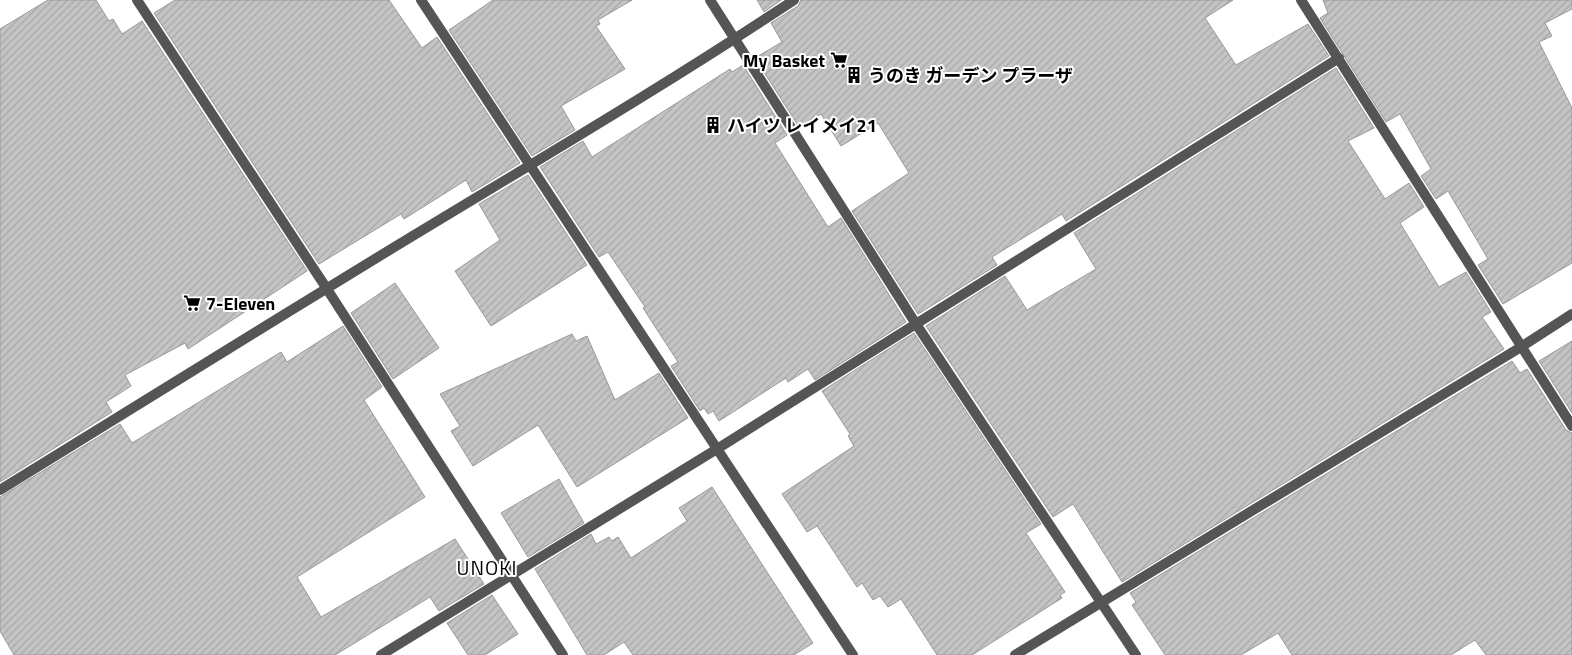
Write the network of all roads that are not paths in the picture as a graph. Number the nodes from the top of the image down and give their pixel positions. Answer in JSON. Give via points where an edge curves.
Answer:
{"nodes":[{"id":1,"x":137,"y":0,"type":"edge"},
{"id":2,"x":421,"y":0,"type":"edge"},
{"id":3,"x":710,"y":0,"type":"edge"},
{"id":4,"x":794,"y":0,"type":"edge"},
{"id":5,"x":1301,"y":0,"type":"edge"},
{"id":6,"x":735,"y":40,"type":"junction"},
{"id":7,"x":1339,"y":58,"type":"junction"},
{"id":8,"x":530,"y":166,"type":"junction"},
{"id":9,"x":327,"y":289,"type":"junction"},
{"id":10,"x":1572,"y":314,"type":"edge"},
{"id":11,"x":916,"y":324,"type":"junction"},
{"id":12,"x":1521,"y":347,"type":"junction"},
{"id":13,"x":1572,"y":426,"type":"edge"},
{"id":14,"x":717,"y":449,"type":"junction"},
{"id":15,"x":0,"y":490,"type":"edge"},
{"id":16,"x":512,"y":575,"type":"junction"},
{"id":17,"x":1102,"y":603,"type":"junction"},
{"id":18,"x":381,"y":655,"type":"edge"},
{"id":19,"x":564,"y":655,"type":"edge"},
{"id":20,"x":853,"y":655,"type":"edge"},
{"id":21,"x":1015,"y":655,"type":"edge"},
{"id":22,"x":1136,"y":655,"type":"edge"}],
"edges":[{"from":1,"to":9,"type":"street"},
{"from":2,"to":8,"type":"street"},
{"from":3,"to":6,"type":"street"},
{"from":4,"to":6,"type":"street"},
{"from":5,"to":7,"type":"street"},
{"from":6,"to":8,"type":"street"},
{"from":6,"to":11,"type":"street"},
{"from":7,"to":11,"type":"street"},
{"from":7,"to":12,"type":"street"},
{"from":8,"to":9,"type":"street"},
{"from":8,"to":14,"type":"street"},
{"from":9,"to":15,"type":"street"},
{"from":9,"to":16,"type":"street"},
{"from":10,"to":12,"type":"street"},
{"from":11,"to":14,"type":"street"},
{"from":11,"to":17,"type":"street"},
{"from":12,"to":13,"type":"street"},
{"from":12,"to":17,"type":"street"},
{"from":14,"to":16,"type":"street"},
{"from":14,"to":20,"type":"street"},
{"from":16,"to":18,"type":"street"},
{"from":16,"to":19,"type":"street"},
{"from":17,"to":21,"type":"street"},
{"from":17,"to":22,"type":"street"}]}
